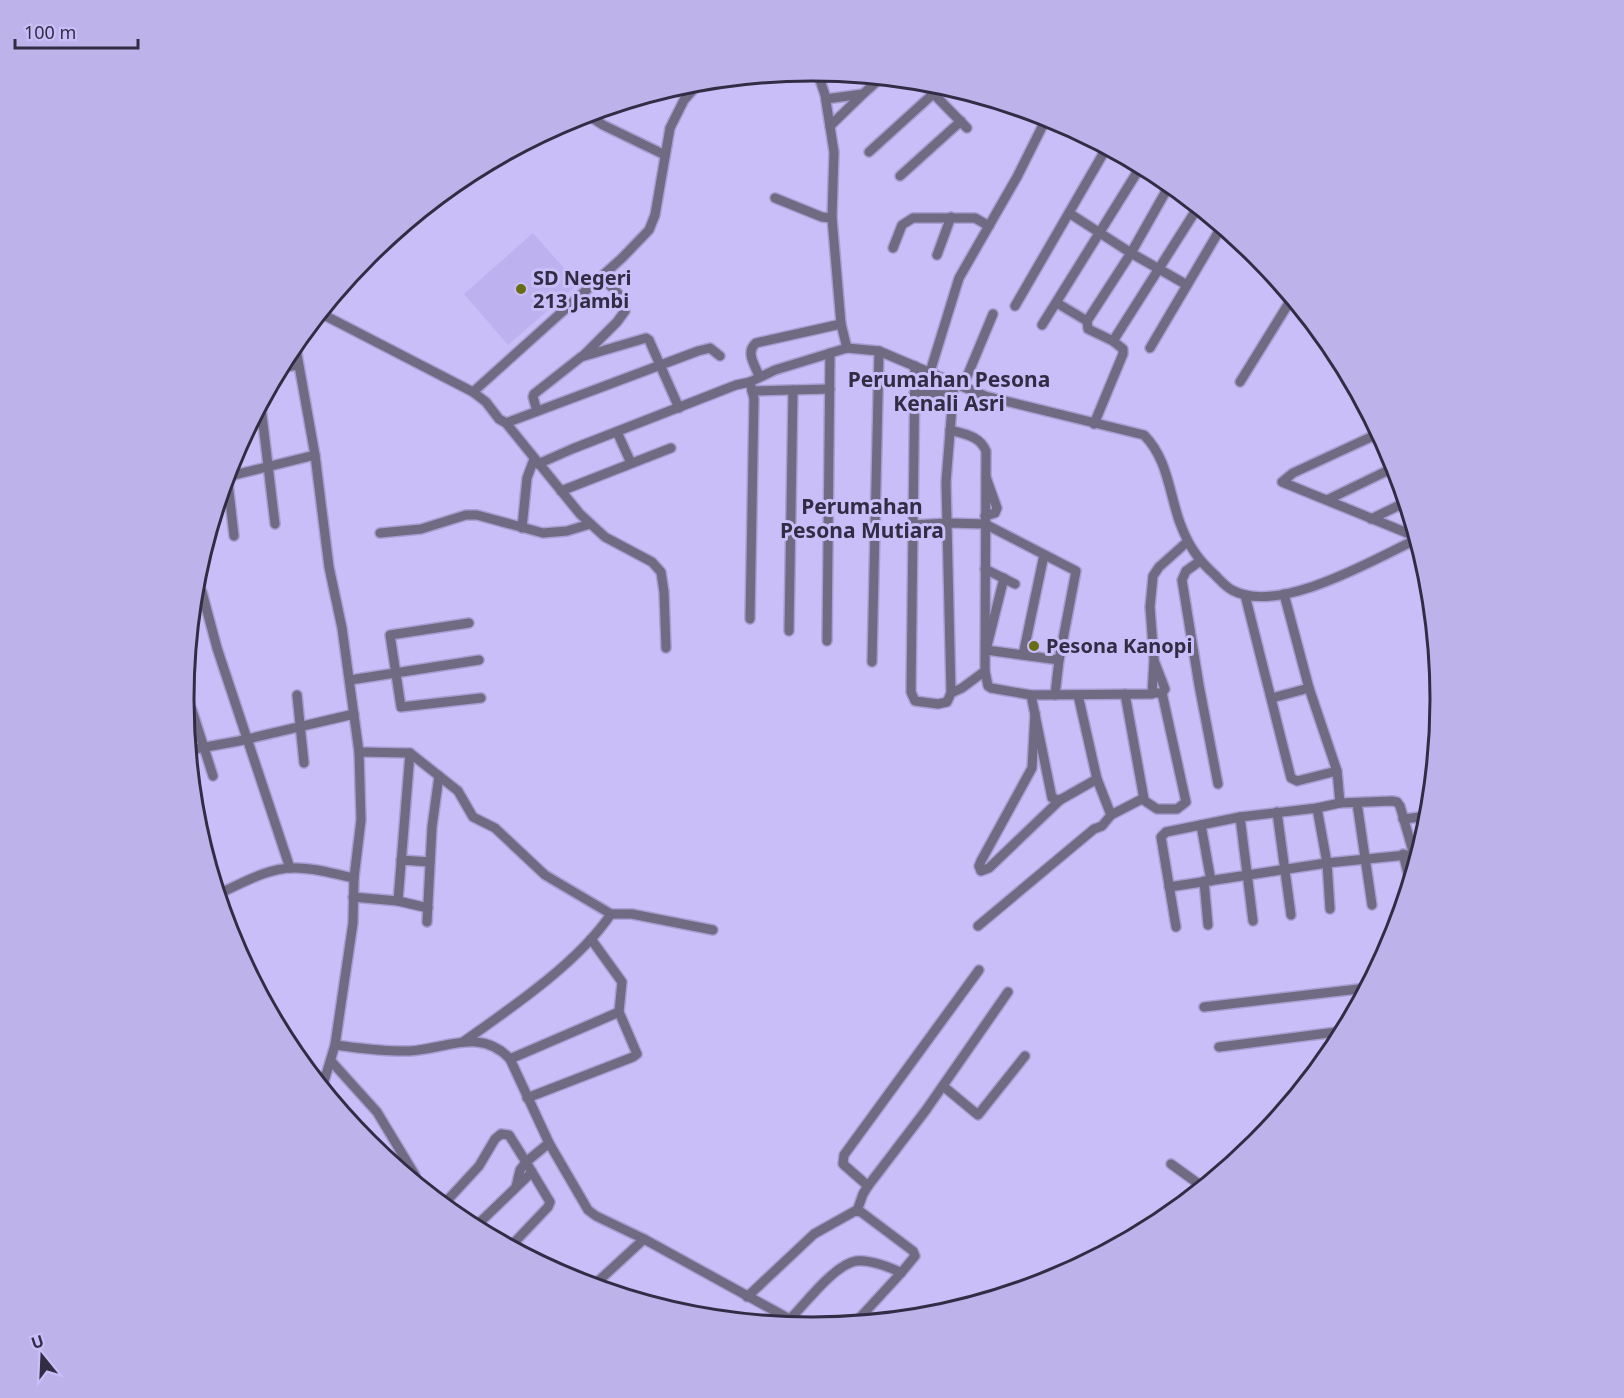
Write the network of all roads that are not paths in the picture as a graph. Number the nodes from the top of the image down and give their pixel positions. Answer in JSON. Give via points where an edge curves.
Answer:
{"nodes":[{"id":1,"x":820,"y":81,"type":"edge"},
{"id":2,"x":874,"y":84,"type":"edge"},
{"id":3,"x":690,"y":93,"type":"edge"},
{"id":4,"x":863,"y":94,"type":"junction"},
{"id":5,"x":933,"y":94,"type":"joint"},
{"id":6,"x":826,"y":99,"type":"junction"},
{"id":7,"x":596,"y":120,"type":"edge"},
{"id":8,"x":830,"y":126,"type":"junction"},
{"id":9,"x":1042,"y":126,"type":"edge"},
{"id":10,"x":868,"y":152,"type":"dead end"},
{"id":11,"x":1103,"y":154,"type":"edge"},
{"id":12,"x":665,"y":155,"type":"junction"},
{"id":13,"x":1136,"y":174,"type":"edge"},
{"id":14,"x":900,"y":176,"type":"dead end"},
{"id":15,"x":1167,"y":194,"type":"edge"},
{"id":16,"x":775,"y":198,"type":"dead end"},
{"id":17,"x":1069,"y":213,"type":"junction"},
{"id":18,"x":1194,"y":214,"type":"edge"},
{"id":19,"x":951,"y":217,"type":"junction"},
{"id":20,"x":832,"y":218,"type":"junction"},
{"id":21,"x":989,"y":226,"type":"junction"},
{"id":22,"x":1218,"y":233,"type":"edge"},
{"id":23,"x":1100,"y":234,"type":"junction"},
{"id":24,"x":893,"y":248,"type":"dead end"},
{"id":25,"x":1131,"y":253,"type":"junction"},
{"id":26,"x":937,"y":255,"type":"dead end"},
{"id":27,"x":1161,"y":269,"type":"junction"},
{"id":28,"x":601,"y":277,"type":"junction"},
{"id":29,"x":1187,"y":285,"type":"junction"},
{"id":30,"x":1057,"y":303,"type":"junction"},
{"id":31,"x":1288,"y":305,"type":"edge"},
{"id":32,"x":1016,"y":306,"type":"dead end"},
{"id":33,"x":993,"y":314,"type":"dead end"},
{"id":34,"x":327,"y":317,"type":"edge"},
{"id":35,"x":1087,"y":321,"type":"junction"},
{"id":36,"x":841,"y":324,"type":"junction"},
{"id":37,"x":1042,"y":325,"type":"dead end"},
{"id":38,"x":1113,"y":341,"type":"junction"},
{"id":39,"x":847,"y":348,"type":"junction"},
{"id":40,"x":1150,"y":348,"type":"dead end"},
{"id":41,"x":879,"y":351,"type":"junction"},
{"id":42,"x":830,"y":353,"type":"junction"},
{"id":43,"x":720,"y":356,"type":"dead end"},
{"id":44,"x":581,"y":357,"type":"junction"},
{"id":45,"x":296,"y":359,"type":"edge"},
{"id":46,"x":660,"y":365,"type":"junction"},
{"id":47,"x":297,"y":366,"type":"junction"},
{"id":48,"x":915,"y":366,"type":"junction"},
{"id":49,"x":291,"y":367,"type":"edge"},
{"id":50,"x":930,"y":372,"type":"junction"},
{"id":51,"x":759,"y":376,"type":"junction"},
{"id":52,"x":1240,"y":382,"type":"dead end"},
{"id":53,"x":958,"y":384,"type":"junction"},
{"id":54,"x":751,"y":387,"type":"junction"},
{"id":55,"x":830,"y":389,"type":"junction"},
{"id":56,"x":793,"y":390,"type":"junction"},
{"id":57,"x":473,"y":392,"type":"junction"},
{"id":58,"x":914,"y":394,"type":"junction"},
{"id":59,"x":953,"y":395,"type":"junction"},
{"id":60,"x":680,"y":408,"type":"junction"},
{"id":61,"x":537,"y":411,"type":"junction"},
{"id":62,"x":262,"y":418,"type":"edge"},
{"id":63,"x":506,"y":423,"type":"junction"},
{"id":64,"x":1094,"y":423,"type":"junction"},
{"id":65,"x":950,"y":430,"type":"junction"},
{"id":66,"x":617,"y":432,"type":"junction"},
{"id":67,"x":1371,"y":438,"type":"dead end"},
{"id":68,"x":671,"y":448,"type":"dead end"},
{"id":69,"x":315,"y":455,"type":"junction"},
{"id":70,"x":536,"y":461,"type":"junction"},
{"id":71,"x":631,"y":464,"type":"junction"},
{"id":72,"x":268,"y":467,"type":"junction"},
{"id":73,"x":1386,"y":471,"type":"edge"},
{"id":74,"x":237,"y":474,"type":"edge"},
{"id":75,"x":561,"y":492,"type":"junction"},
{"id":76,"x":229,"y":496,"type":"edge"},
{"id":77,"x":1327,"y":500,"type":"junction"},
{"id":78,"x":1399,"y":506,"type":"edge"},
{"id":79,"x":1371,"y":519,"type":"junction"},
{"id":80,"x":985,"y":520,"type":"junction"},
{"id":81,"x":947,"y":523,"type":"junction"},
{"id":82,"x":275,"y":524,"type":"dead end"},
{"id":83,"x":590,"y":524,"type":"junction"},
{"id":84,"x":913,"y":525,"type":"junction"},
{"id":85,"x":522,"y":528,"type":"junction"},
{"id":86,"x":380,"y":533,"type":"dead end"},
{"id":87,"x":1407,"y":534,"type":"edge"},
{"id":88,"x":234,"y":536,"type":"dead end"},
{"id":89,"x":1187,"y":542,"type":"junction"},
{"id":90,"x":1410,"y":542,"type":"edge"},
{"id":91,"x":1044,"y":555,"type":"junction"},
{"id":92,"x":1200,"y":561,"type":"junction"},
{"id":93,"x":985,"y":569,"type":"junction"},
{"id":94,"x":1004,"y":578,"type":"junction"},
{"id":95,"x":1015,"y":584,"type":"dead end"},
{"id":96,"x":1284,"y":594,"type":"junction"},
{"id":97,"x":1245,"y":595,"type":"junction"},
{"id":98,"x":203,"y":596,"type":"edge"},
{"id":99,"x":750,"y":619,"type":"dead end"},
{"id":100,"x":469,"y":624,"type":"dead end"},
{"id":101,"x":789,"y":631,"type":"dead end"},
{"id":102,"x":827,"y":641,"type":"dead end"},
{"id":103,"x":666,"y":648,"type":"dead end"},
{"id":104,"x":986,"y":650,"type":"junction"},
{"id":105,"x":1023,"y":655,"type":"junction"},
{"id":106,"x":478,"y":660,"type":"dead end"},
{"id":107,"x":1059,"y":660,"type":"junction"},
{"id":108,"x":1154,"y":660,"type":"junction"},
{"id":109,"x":872,"y":662,"type":"dead end"},
{"id":110,"x":985,"y":671,"type":"junction"},
{"id":111,"x":397,"y":672,"type":"junction"},
{"id":112,"x":350,"y":680,"type":"junction"},
{"id":113,"x":1309,"y":688,"type":"junction"},
{"id":114,"x":951,"y":693,"type":"junction"},
{"id":115,"x":1162,"y":693,"type":"junction"},
{"id":116,"x":1125,"y":694,"type":"junction"},
{"id":117,"x":1152,"y":694,"type":"junction"},
{"id":118,"x":297,"y":695,"type":"dead end"},
{"id":119,"x":1031,"y":695,"type":"junction"},
{"id":120,"x":1054,"y":695,"type":"junction"},
{"id":121,"x":1078,"y":695,"type":"junction"},
{"id":122,"x":481,"y":698,"type":"dead end"},
{"id":123,"x":1272,"y":698,"type":"junction"},
{"id":124,"x":1035,"y":713,"type":"junction"},
{"id":125,"x":354,"y":714,"type":"junction"},
{"id":126,"x":194,"y":718,"type":"edge"},
{"id":127,"x":301,"y":726,"type":"junction"},
{"id":128,"x":247,"y":738,"type":"junction"},
{"id":129,"x":196,"y":745,"type":"edge"},
{"id":130,"x":203,"y":745,"type":"junction"},
{"id":131,"x":196,"y":748,"type":"edge"},
{"id":132,"x":359,"y":752,"type":"junction"},
{"id":133,"x":410,"y":753,"type":"junction"},
{"id":134,"x":304,"y":763,"type":"dead end"},
{"id":135,"x":1337,"y":771,"type":"junction"},
{"id":136,"x":213,"y":776,"type":"dead end"},
{"id":137,"x":439,"y":776,"type":"junction"},
{"id":138,"x":1097,"y":779,"type":"junction"},
{"id":139,"x":1218,"y":784,"type":"dead end"},
{"id":140,"x":1144,"y":799,"type":"junction"},
{"id":141,"x":1060,"y":800,"type":"junction"},
{"id":142,"x":1340,"y":803,"type":"junction"},
{"id":143,"x":1357,"y":803,"type":"junction"},
{"id":144,"x":1317,"y":808,"type":"junction"},
{"id":145,"x":1277,"y":812,"type":"junction"},
{"id":146,"x":1112,"y":815,"type":"junction"},
{"id":147,"x":1240,"y":817,"type":"junction"},
{"id":148,"x":1418,"y":817,"type":"edge"},
{"id":149,"x":1403,"y":819,"type":"junction"},
{"id":150,"x":1201,"y":825,"type":"junction"},
{"id":151,"x":1411,"y":849,"type":"edge"},
{"id":152,"x":1410,"y":856,"type":"edge"},
{"id":153,"x":1366,"y":859,"type":"junction"},
{"id":154,"x":401,"y":860,"type":"junction"},
{"id":155,"x":430,"y":862,"type":"junction"},
{"id":156,"x":1327,"y":863,"type":"junction"},
{"id":157,"x":290,"y":867,"type":"junction"},
{"id":158,"x":1286,"y":870,"type":"junction"},
{"id":159,"x":1248,"y":875,"type":"junction"},
{"id":160,"x":354,"y":878,"type":"junction"},
{"id":161,"x":1207,"y":881,"type":"junction"},
{"id":162,"x":1169,"y":887,"type":"junction"},
{"id":163,"x":225,"y":891,"type":"edge"},
{"id":164,"x":353,"y":897,"type":"junction"},
{"id":165,"x":398,"y":901,"type":"junction"},
{"id":166,"x":1371,"y":905,"type":"dead end"},
{"id":167,"x":428,"y":908,"type":"junction"},
{"id":168,"x":1330,"y":909,"type":"dead end"},
{"id":169,"x":611,"y":914,"type":"junction"},
{"id":170,"x":1291,"y":915,"type":"dead end"},
{"id":171,"x":1254,"y":921,"type":"dead end"},
{"id":172,"x":427,"y":922,"type":"dead end"},
{"id":173,"x":1208,"y":925,"type":"dead end"},
{"id":174,"x":978,"y":926,"type":"dead end"},
{"id":175,"x":1176,"y":927,"type":"dead end"},
{"id":176,"x":713,"y":930,"type":"dead end"},
{"id":177,"x":591,"y":939,"type":"junction"},
{"id":178,"x":979,"y":970,"type":"dead end"},
{"id":179,"x":1357,"y":989,"type":"edge"},
{"id":180,"x":1008,"y":992,"type":"dead end"},
{"id":181,"x":1204,"y":1007,"type":"dead end"},
{"id":182,"x":619,"y":1012,"type":"junction"},
{"id":183,"x":1332,"y":1033,"type":"edge"},
{"id":184,"x":462,"y":1041,"type":"junction"},
{"id":185,"x":335,"y":1046,"type":"junction"},
{"id":186,"x":1219,"y":1047,"type":"dead end"},
{"id":187,"x":1025,"y":1056,"type":"dead end"},
{"id":188,"x":510,"y":1059,"type":"junction"},
{"id":189,"x":331,"y":1061,"type":"junction"},
{"id":190,"x":325,"y":1079,"type":"edge"},
{"id":191,"x":943,"y":1086,"type":"junction"},
{"id":192,"x":527,"y":1098,"type":"junction"},
{"id":193,"x":549,"y":1143,"type":"junction"},
{"id":194,"x":526,"y":1162,"type":"junction"},
{"id":195,"x":1172,"y":1164,"type":"dead end"},
{"id":196,"x":412,"y":1169,"type":"edge"},
{"id":197,"x":532,"y":1172,"type":"junction"},
{"id":198,"x":1196,"y":1182,"type":"edge"},
{"id":199,"x":868,"y":1186,"type":"junction"},
{"id":200,"x":516,"y":1187,"type":"junction"},
{"id":201,"x":449,"y":1198,"type":"edge"},
{"id":202,"x":857,"y":1211,"type":"junction"},
{"id":203,"x":481,"y":1221,"type":"edge"},
{"id":204,"x":644,"y":1239,"type":"junction"},
{"id":205,"x":516,"y":1241,"type":"edge"},
{"id":206,"x":901,"y":1273,"type":"junction"},
{"id":207,"x":600,"y":1279,"type":"edge"},
{"id":208,"x":747,"y":1297,"type":"junction"},
{"id":209,"x":862,"y":1315,"type":"edge"},
{"id":210,"x":785,"y":1316,"type":"edge"},
{"id":211,"x":792,"y":1317,"type":"edge"}],
"edges":[{"from":1,"to":6,"type":"street"},
{"from":2,"to":4,"type":"street"},
{"from":3,"to":12,"type":"street","via":[[670,128]]},
{"from":4,"to":6,"type":"street"},
{"from":4,"to":8,"type":"street"},
{"from":5,"to":10,"type":"street"},
{"from":5,"to":14,"type":"street","via":[[964,125]]},
{"from":6,"to":8,"type":"street"},
{"from":7,"to":12,"type":"street"},
{"from":8,"to":20,"type":"street","via":[[834,152]]},
{"from":9,"to":21,"type":"street"},
{"from":11,"to":17,"type":"street"},
{"from":12,"to":28,"type":"street","via":[[649,230]]},
{"from":13,"to":23,"type":"street"},
{"from":15,"to":25,"type":"street"},
{"from":16,"to":20,"type":"street"},
{"from":17,"to":23,"type":"street"},
{"from":17,"to":32,"type":"street"},
{"from":18,"to":27,"type":"street"},
{"from":19,"to":21,"type":"street","via":[[975,218]]},
{"from":19,"to":24,"type":"street","via":[[913,218],[902,225]]},
{"from":19,"to":26,"type":"street"},
{"from":20,"to":36,"type":"street"},
{"from":21,"to":50,"type":"street","via":[[959,278]]},
{"from":22,"to":29,"type":"street"},
{"from":23,"to":25,"type":"street"},
{"from":23,"to":30,"type":"street"},
{"from":25,"to":27,"type":"street"},
{"from":25,"to":35,"type":"street"},
{"from":27,"to":29,"type":"street"},
{"from":27,"to":38,"type":"street"},
{"from":28,"to":44,"type":"street","via":[[621,296],[625,311]]},
{"from":28,"to":57,"type":"street"},
{"from":29,"to":40,"type":"street"},
{"from":30,"to":35,"type":"street"},
{"from":30,"to":37,"type":"street"},
{"from":31,"to":52,"type":"street"},
{"from":33,"to":53,"type":"street"},
{"from":34,"to":57,"type":"street"},
{"from":35,"to":38,"type":"street","via":[[1088,329]]},
{"from":36,"to":39,"type":"street"},
{"from":36,"to":51,"type":"street","via":[[756,343],[750,352]]},
{"from":38,"to":64,"type":"street","via":[[1123,349],[1123,354]]},
{"from":39,"to":41,"type":"street"},
{"from":39,"to":42,"type":"street"},
{"from":41,"to":48,"type":"street"},
{"from":41,"to":109,"type":"street"},
{"from":42,"to":51,"type":"street"},
{"from":42,"to":55,"type":"street"},
{"from":43,"to":46,"type":"street","via":[[710,348]]},
{"from":44,"to":46,"type":"street","via":[[646,338]]},
{"from":44,"to":61,"type":"street","via":[[534,394]]},
{"from":45,"to":47,"type":"street"},
{"from":46,"to":60,"type":"street"},
{"from":46,"to":61,"type":"street"},
{"from":47,"to":49,"type":"street"},
{"from":47,"to":69,"type":"street"},
{"from":48,"to":50,"type":"street"},
{"from":48,"to":58,"type":"street"},
{"from":50,"to":53,"type":"street"},
{"from":51,"to":54,"type":"street"},
{"from":53,"to":59,"type":"street"},
{"from":53,"to":64,"type":"street","via":[[985,396]]},
{"from":54,"to":56,"type":"street"},
{"from":54,"to":60,"type":"street","via":[[736,386]]},
{"from":54,"to":99,"type":"street","via":[[754,399]]},
{"from":55,"to":56,"type":"street"},
{"from":55,"to":102,"type":"street"},
{"from":56,"to":101,"type":"street"},
{"from":57,"to":63,"type":"street"},
{"from":58,"to":59,"type":"street"},
{"from":58,"to":84,"type":"street"},
{"from":59,"to":65,"type":"street"},
{"from":60,"to":66,"type":"street"},
{"from":61,"to":63,"type":"street"},
{"from":62,"to":72,"type":"street"},
{"from":63,"to":70,"type":"street"},
{"from":64,"to":89,"type":"street","via":[[1144,435],[1150,441],[1166,472]]},
{"from":65,"to":80,"type":"street","via":[[972,436],[983,444],[986,475],[997,508]]},
{"from":65,"to":81,"type":"street"},
{"from":66,"to":70,"type":"street"},
{"from":66,"to":71,"type":"street"},
{"from":67,"to":77,"type":"street","via":[[1293,473],[1282,482]]},
{"from":68,"to":71,"type":"street"},
{"from":69,"to":72,"type":"street"},
{"from":69,"to":112,"type":"street","via":[[329,567]]},
{"from":70,"to":75,"type":"street"},
{"from":70,"to":85,"type":"street","via":[[527,478]]},
{"from":71,"to":75,"type":"street"},
{"from":72,"to":74,"type":"street"},
{"from":72,"to":82,"type":"street"},
{"from":73,"to":77,"type":"street"},
{"from":75,"to":83,"type":"street"},
{"from":76,"to":88,"type":"street"},
{"from":77,"to":79,"type":"street"},
{"from":78,"to":79,"type":"street"},
{"from":79,"to":87,"type":"street"},
{"from":80,"to":81,"type":"street"},
{"from":80,"to":91,"type":"street"},
{"from":80,"to":93,"type":"street"},
{"from":81,"to":84,"type":"street"},
{"from":81,"to":114,"type":"street"},
{"from":83,"to":85,"type":"street","via":[[543,533]]},
{"from":83,"to":103,"type":"street","via":[[605,537],[651,562],[660,572]]},
{"from":84,"to":114,"type":"street","via":[[912,698],[943,704]]},
{"from":85,"to":86,"type":"street","via":[[466,515],[421,530]]},
{"from":89,"to":92,"type":"street"},
{"from":89,"to":108,"type":"street","via":[[1153,576],[1150,608]]},
{"from":90,"to":96,"type":"street","via":[[1318,586]]},
{"from":91,"to":105,"type":"street"},
{"from":91,"to":107,"type":"street","via":[[1077,573]]},
{"from":92,"to":97,"type":"street","via":[[1232,590]]},
{"from":92,"to":139,"type":"street","via":[[1186,571],[1182,580]]},
{"from":93,"to":94,"type":"street"},
{"from":93,"to":104,"type":"street"},
{"from":94,"to":95,"type":"street"},
{"from":94,"to":104,"type":"street"},
{"from":96,"to":97,"type":"street"},
{"from":96,"to":113,"type":"street"},
{"from":97,"to":123,"type":"street"},
{"from":98,"to":128,"type":"street"},
{"from":100,"to":111,"type":"street","via":[[390,635]]},
{"from":104,"to":105,"type":"street"},
{"from":104,"to":110,"type":"street"},
{"from":105,"to":107,"type":"street"},
{"from":106,"to":111,"type":"street"},
{"from":107,"to":120,"type":"street"},
{"from":108,"to":115,"type":"street","via":[[1165,689]]},
{"from":108,"to":117,"type":"street"},
{"from":110,"to":114,"type":"street"},
{"from":110,"to":119,"type":"street","via":[[991,688]]},
{"from":111,"to":112,"type":"street"},
{"from":111,"to":122,"type":"street","via":[[401,708]]},
{"from":112,"to":125,"type":"street"},
{"from":113,"to":123,"type":"street"},
{"from":113,"to":135,"type":"street"},
{"from":115,"to":117,"type":"street"},
{"from":115,"to":140,"type":"street","via":[[1186,802],[1177,809],[1157,809]]},
{"from":116,"to":117,"type":"street"},
{"from":116,"to":121,"type":"street"},
{"from":116,"to":140,"type":"street"},
{"from":118,"to":127,"type":"street"},
{"from":119,"to":120,"type":"street"},
{"from":119,"to":124,"type":"street"},
{"from":120,"to":121,"type":"street"},
{"from":121,"to":138,"type":"street"},
{"from":123,"to":135,"type":"street","via":[[1291,778],[1297,781]]},
{"from":124,"to":141,"type":"street","via":[[1050,794]]},
{"from":124,"to":141,"type":"street","via":[[1032,768],[981,861],[981,871],[989,868]]},
{"from":125,"to":127,"type":"street"},
{"from":125,"to":132,"type":"street"},
{"from":126,"to":130,"type":"street"},
{"from":127,"to":128,"type":"street"},
{"from":127,"to":134,"type":"street"},
{"from":128,"to":130,"type":"street","via":[[238,736]]},
{"from":128,"to":157,"type":"street"},
{"from":129,"to":130,"type":"street"},
{"from":130,"to":131,"type":"street"},
{"from":130,"to":136,"type":"street"},
{"from":132,"to":133,"type":"street"},
{"from":132,"to":160,"type":"street","via":[[361,820]]},
{"from":133,"to":137,"type":"street"},
{"from":133,"to":154,"type":"street"},
{"from":135,"to":142,"type":"street"},
{"from":137,"to":155,"type":"street"},
{"from":137,"to":169,"type":"street","via":[[458,790],[473,818],[495,828],[545,875]]},
{"from":138,"to":141,"type":"street"},
{"from":138,"to":146,"type":"street"},
{"from":140,"to":146,"type":"street"},
{"from":142,"to":143,"type":"street"},
{"from":142,"to":144,"type":"street"},
{"from":143,"to":149,"type":"street","via":[[1397,802]]},
{"from":143,"to":153,"type":"street"},
{"from":144,"to":145,"type":"street"},
{"from":144,"to":156,"type":"street"},
{"from":145,"to":147,"type":"street"},
{"from":145,"to":158,"type":"street"},
{"from":146,"to":174,"type":"street"},
{"from":147,"to":150,"type":"street"},
{"from":147,"to":159,"type":"street"},
{"from":148,"to":149,"type":"street"},
{"from":149,"to":151,"type":"street"},
{"from":150,"to":161,"type":"street"},
{"from":150,"to":162,"type":"street","via":[[1162,834]]},
{"from":152,"to":153,"type":"street"},
{"from":153,"to":156,"type":"street"},
{"from":153,"to":166,"type":"street"},
{"from":154,"to":155,"type":"street"},
{"from":154,"to":165,"type":"street"},
{"from":155,"to":167,"type":"street"},
{"from":156,"to":158,"type":"street"},
{"from":156,"to":168,"type":"street"},
{"from":157,"to":160,"type":"street"},
{"from":157,"to":163,"type":"street"},
{"from":158,"to":159,"type":"street"},
{"from":158,"to":170,"type":"street"},
{"from":159,"to":161,"type":"street"},
{"from":159,"to":171,"type":"street"},
{"from":160,"to":164,"type":"street"},
{"from":161,"to":162,"type":"street"},
{"from":161,"to":173,"type":"street"},
{"from":162,"to":175,"type":"street"},
{"from":164,"to":165,"type":"street"},
{"from":164,"to":185,"type":"street"},
{"from":165,"to":167,"type":"street"},
{"from":167,"to":172,"type":"street"},
{"from":169,"to":176,"type":"street","via":[[632,914]]},
{"from":169,"to":177,"type":"street"},
{"from":177,"to":182,"type":"street","via":[[622,982]]},
{"from":177,"to":184,"type":"street","via":[[525,996]]},
{"from":178,"to":199,"type":"street","via":[[844,1155],[843,1164]]},
{"from":179,"to":181,"type":"street"},
{"from":180,"to":191,"type":"street"},
{"from":182,"to":188,"type":"street"},
{"from":182,"to":192,"type":"street","via":[[636,1056]]},
{"from":183,"to":186,"type":"street"},
{"from":184,"to":185,"type":"street","via":[[408,1051]]},
{"from":184,"to":188,"type":"street","via":[[493,1046]]},
{"from":185,"to":189,"type":"street"},
{"from":187,"to":191,"type":"street","via":[[978,1115]]},
{"from":188,"to":192,"type":"street"},
{"from":189,"to":190,"type":"street"},
{"from":189,"to":196,"type":"street","via":[[377,1112]]},
{"from":191,"to":199,"type":"street"},
{"from":192,"to":193,"type":"street"},
{"from":193,"to":194,"type":"street"},
{"from":193,"to":204,"type":"street","via":[[588,1210]]},
{"from":194,"to":197,"type":"street"},
{"from":194,"to":200,"type":"street"},
{"from":194,"to":201,"type":"street","via":[[508,1135],[501,1134]]},
{"from":195,"to":198,"type":"street"},
{"from":197,"to":200,"type":"street"},
{"from":197,"to":205,"type":"street","via":[[550,1202]]},
{"from":199,"to":202,"type":"street"},
{"from":200,"to":203,"type":"street"},
{"from":202,"to":206,"type":"street","via":[[913,1251],[915,1256]]},
{"from":202,"to":208,"type":"street","via":[[814,1234]]},
{"from":204,"to":207,"type":"street"},
{"from":204,"to":208,"type":"street"},
{"from":206,"to":209,"type":"street"},
{"from":206,"to":211,"type":"street","via":[[854,1261],[832,1275]]},
{"from":208,"to":210,"type":"street"}]}
